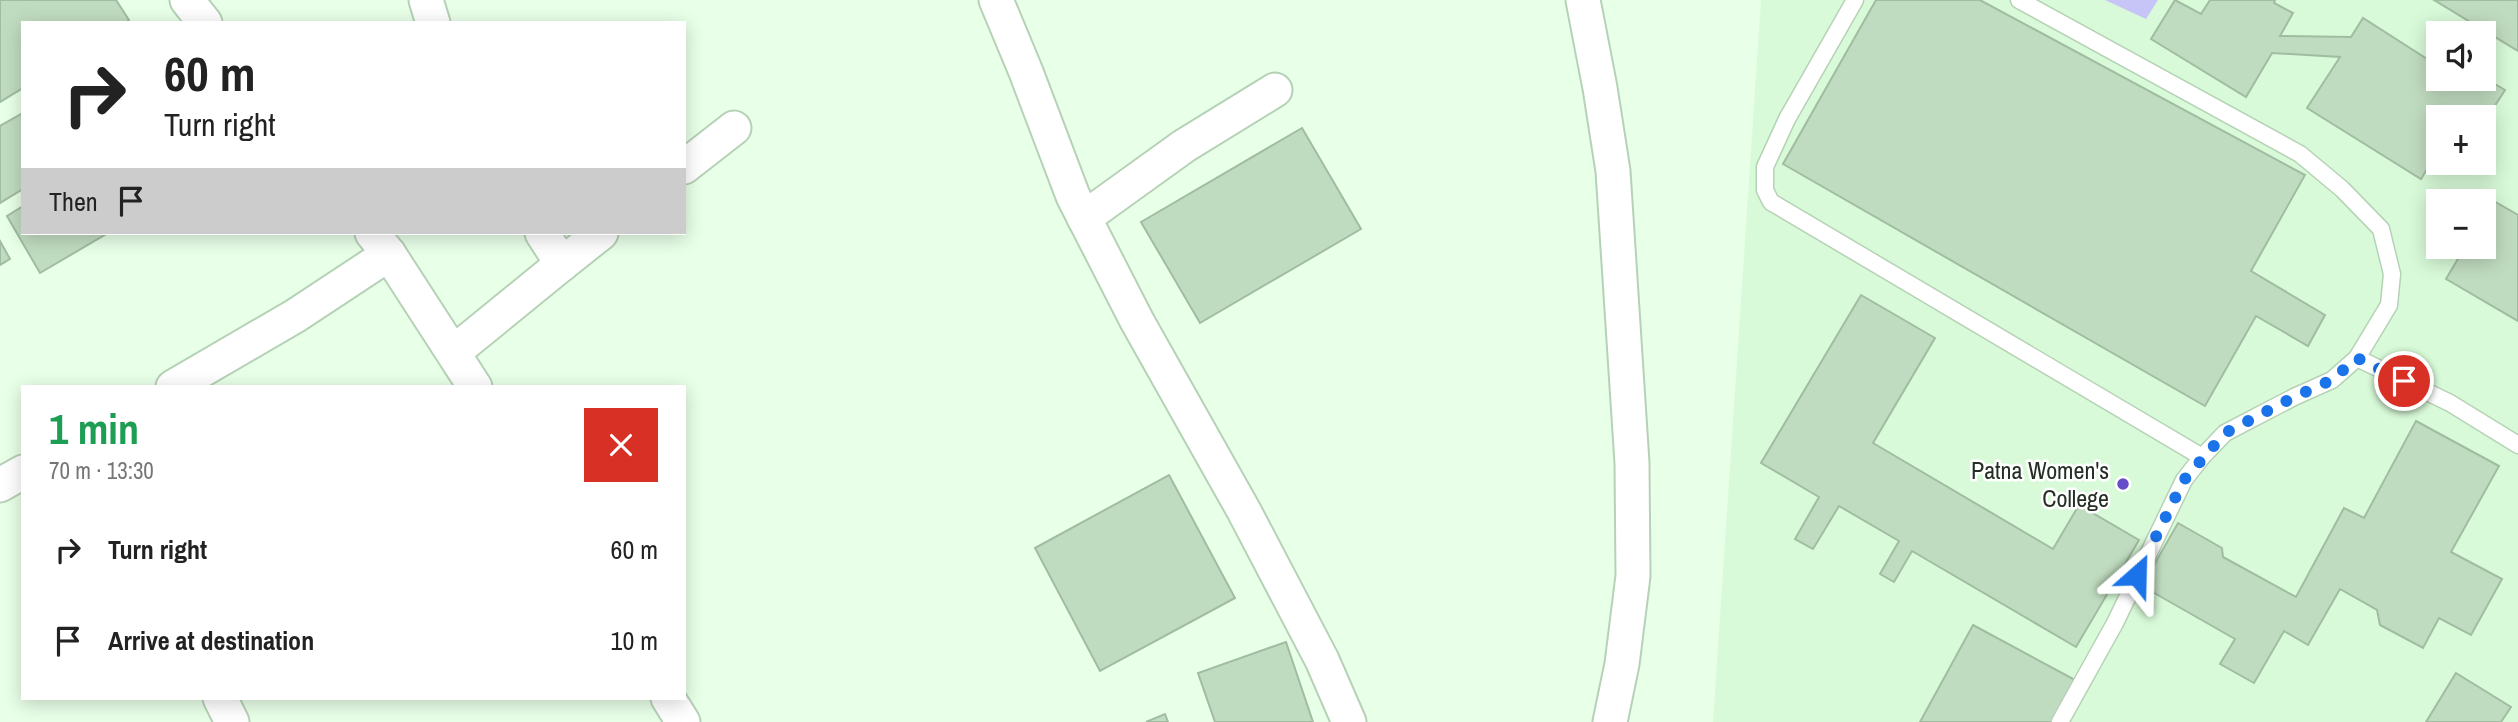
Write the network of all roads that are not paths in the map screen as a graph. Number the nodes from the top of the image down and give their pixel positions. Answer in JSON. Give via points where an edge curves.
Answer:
{"nodes":[{"id":1,"x":187,"y":0,"type":"edge"},
{"id":2,"x":426,"y":0,"type":"edge"},
{"id":3,"x":996,"y":0,"type":"edge"},
{"id":4,"x":1583,"y":0,"type":"edge"},
{"id":5,"x":1854,"y":0,"type":"edge"},
{"id":6,"x":2019,"y":0,"type":"edge"},
{"id":7,"x":203,"y":21,"type":"edge"},
{"id":8,"x":432,"y":21,"type":"edge"},
{"id":9,"x":1275,"y":90,"type":"dead end"},
{"id":10,"x":734,"y":128,"type":"dead end"},
{"id":11,"x":686,"y":165,"type":"edge"},
{"id":12,"x":1084,"y":218,"type":"junction"},
{"id":13,"x":543,"y":235,"type":"edge"},
{"id":14,"x":598,"y":235,"type":"edge"},
{"id":15,"x":380,"y":243,"type":"edge"},
{"id":16,"x":562,"y":264,"type":"junction"},
{"id":17,"x":454,"y":352,"type":"junction"},
{"id":18,"x":2357,"y":358,"type":"junction"},
{"id":19,"x":176,"y":385,"type":"edge"},
{"id":20,"x":474,"y":385,"type":"edge"},
{"id":21,"x":2518,"y":445,"type":"edge"},
{"id":22,"x":2202,"y":457,"type":"junction"},
{"id":23,"x":21,"y":473,"type":"edge"},
{"id":24,"x":0,"y":485,"type":"edge"},
{"id":25,"x":221,"y":700,"type":"edge"},
{"id":26,"x":669,"y":700,"type":"edge"},
{"id":27,"x":232,"y":722,"type":"edge"},
{"id":28,"x":683,"y":722,"type":"edge"},
{"id":29,"x":1349,"y":722,"type":"edge"},
{"id":30,"x":1610,"y":722,"type":"edge"},
{"id":31,"x":2060,"y":722,"type":"edge"}],
"edges":[{"from":1,"to":7,"type":"street"},
{"from":2,"to":8,"type":"street"},
{"from":3,"to":12,"type":"street"},
{"from":4,"to":30,"type":"street","via":[[1613,171],[1632,463],[1633,576]]},
{"from":5,"to":22,"type":"lane","via":[[1765,167],[1765,190],[1771,202]]},
{"from":6,"to":18,"type":"lane","via":[[2300,154],[2343,188],[2381,229],[2392,274],[2389,305]]},
{"from":9,"to":12,"type":"street","via":[[1184,146]]},
{"from":10,"to":11,"type":"street"},
{"from":12,"to":29,"type":"street","via":[[1250,522]]},
{"from":13,"to":16,"type":"street"},
{"from":14,"to":16,"type":"street"},
{"from":15,"to":17,"type":"street"},
{"from":15,"to":19,"type":"street","via":[[295,316]]},
{"from":16,"to":17,"type":"street"},
{"from":17,"to":20,"type":"street"},
{"from":18,"to":21,"type":"lane","via":[[2450,403]]},
{"from":18,"to":22,"type":"lane","via":[[2332,380],[2225,433]]},
{"from":22,"to":31,"type":"lane","via":[[2184,480],[2115,623]]},
{"from":23,"to":24,"type":"street"},
{"from":25,"to":27,"type":"street"},
{"from":26,"to":28,"type":"street"}]}
